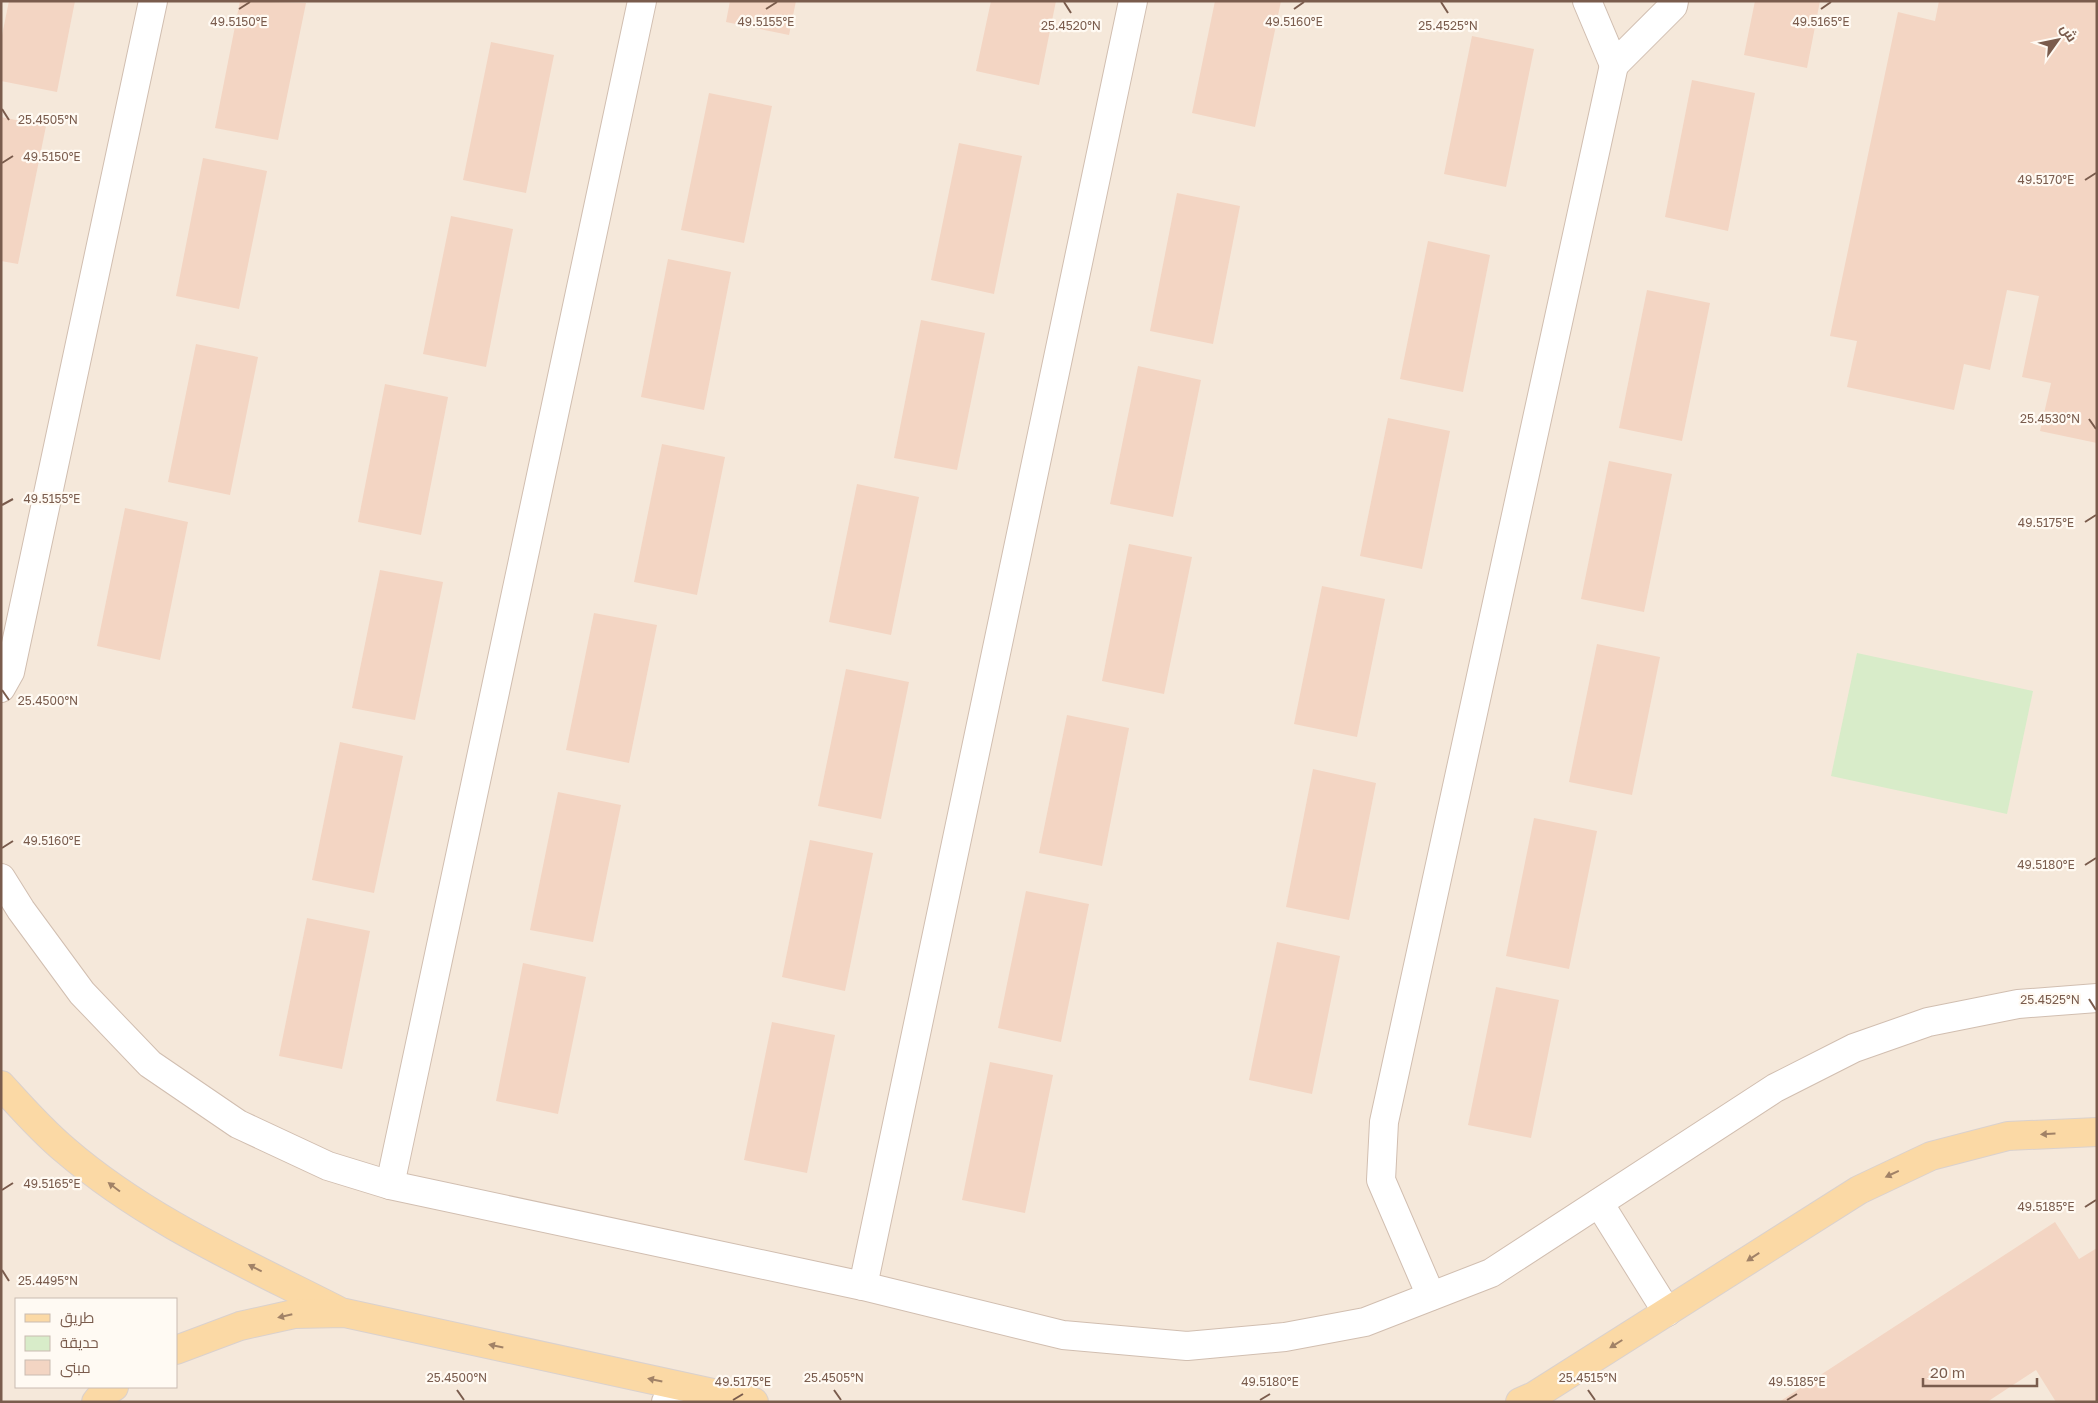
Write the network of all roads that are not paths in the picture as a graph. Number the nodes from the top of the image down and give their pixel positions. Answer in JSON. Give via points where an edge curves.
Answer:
{"nodes":[{"id":1,"x":153,"y":1,"type":"edge"},
{"id":2,"x":642,"y":1,"type":"edge"},
{"id":3,"x":1133,"y":1,"type":"edge"},
{"id":4,"x":1586,"y":1,"type":"edge"},
{"id":5,"x":1674,"y":1,"type":"edge"},
{"id":6,"x":1614,"y":65,"type":"junction"},
{"id":7,"x":1,"y":688,"type":"edge"},
{"id":8,"x":1,"y":878,"type":"edge"},
{"id":9,"x":2097,"y":998,"type":"edge"},
{"id":10,"x":1,"y":1084,"type":"edge"},
{"id":11,"x":2097,"y":1132,"type":"edge"},
{"id":12,"x":390,"y":1185,"type":"junction"},
{"id":13,"x":1599,"y":1203,"type":"junction"},
{"id":14,"x":863,"y":1286,"type":"junction"},
{"id":15,"x":1431,"y":1296,"type":"junction"},
{"id":16,"x":1667,"y":1312,"type":"junction"},
{"id":17,"x":345,"y":1313,"type":"junction"},
{"id":18,"x":178,"y":1349,"type":"edge"},
{"id":19,"x":112,"y":1388,"type":"edge"},
{"id":20,"x":745,"y":1400,"type":"edge"},
{"id":21,"x":96,"y":1402,"type":"edge"},
{"id":22,"x":666,"y":1402,"type":"edge"},
{"id":23,"x":1520,"y":1402,"type":"edge"}],
"edges":[{"from":1,"to":7,"type":"street","via":[[10,672]]},
{"from":2,"to":12,"type":"street"},
{"from":3,"to":14,"type":"street"},
{"from":4,"to":6,"type":"street"},
{"from":5,"to":6,"type":"street","via":[[1673,6]]},
{"from":6,"to":15,"type":"street","via":[[1384,1122],[1381,1180]]},
{"from":8,"to":12,"type":"street","via":[[82,993],[150,1064],[238,1124],[328,1166]]},
{"from":9,"to":13,"type":"street","via":[[2018,1004],[1928,1022],[1854,1048],[1775,1088]]},
{"from":17,"to":10,"type":"main road","one_way":true,"via":[[200,1240],[122,1193],[65,1150]]},
{"from":11,"to":16,"type":"main road","one_way":true,"via":[[2008,1136],[1931,1156],[1859,1190]]},
{"from":12,"to":14,"type":"street"},
{"from":13,"to":15,"type":"street","via":[[1491,1273]]},
{"from":13,"to":16,"type":"street"},
{"from":14,"to":15,"type":"street","via":[[1063,1334],[1187,1346],[1285,1337],[1365,1322]]},
{"from":16,"to":23,"type":"main road","one_way":true},
{"from":17,"to":18,"type":"main road","one_way":true,"via":[[294,1314],[240,1326]]},
{"from":20,"to":17,"type":"main road","one_way":true},
{"from":19,"to":21,"type":"main road"},
{"from":20,"to":22,"type":"street"}]}
